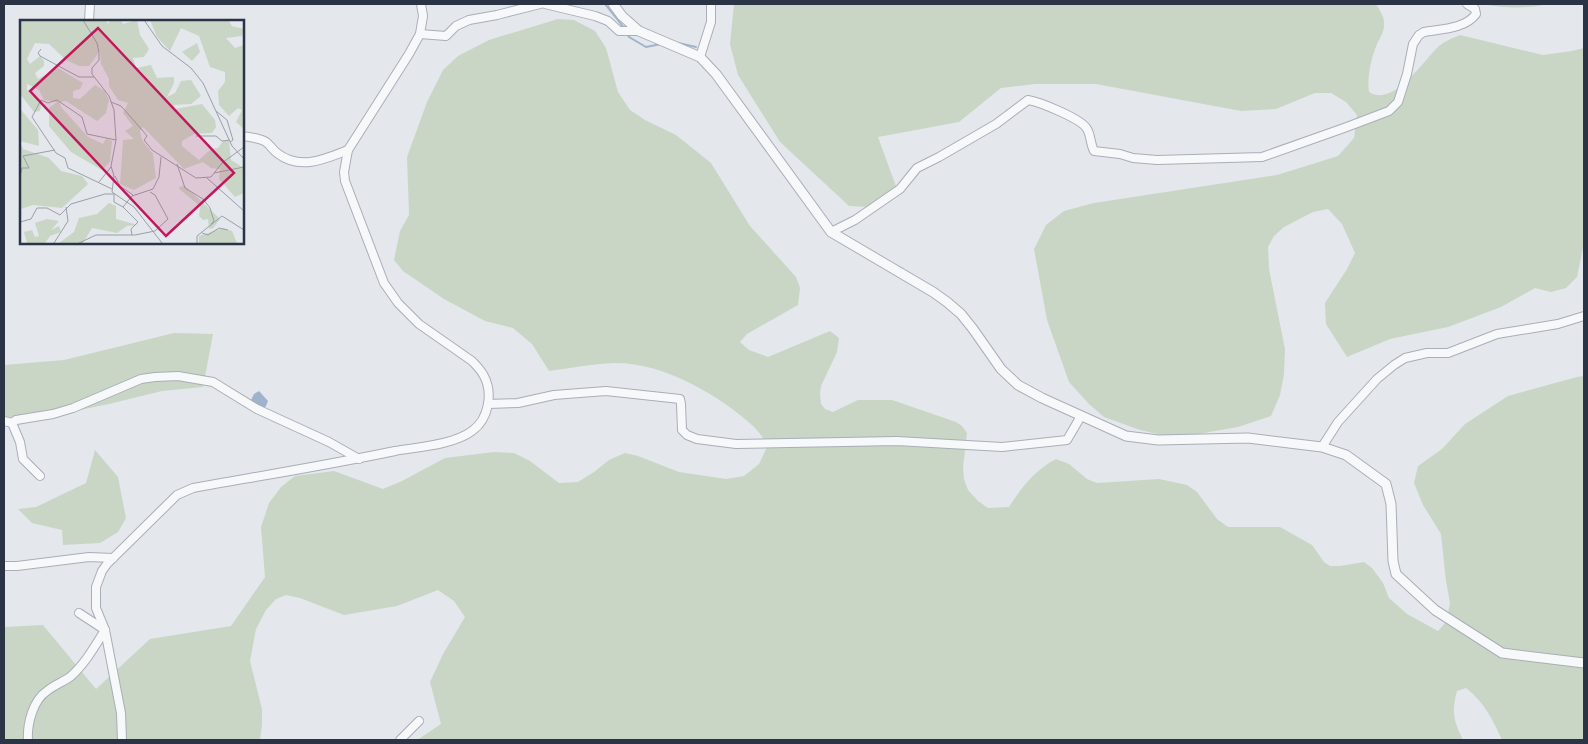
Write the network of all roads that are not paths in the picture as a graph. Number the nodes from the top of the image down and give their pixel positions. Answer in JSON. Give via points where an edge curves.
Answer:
{"nodes":[{"id":1,"x":90,"y":4,"type":"edge"},
{"id":2,"x":422,"y":4,"type":"edge"},
{"id":3,"x":540,"y":4,"type":"edge"},
{"id":4,"x":545,"y":4,"type":"edge"},
{"id":5,"x":613,"y":4,"type":"edge"},
{"id":6,"x":711,"y":4,"type":"edge"},
{"id":7,"x":1466,"y":4,"type":"edge"},
{"id":8,"x":89,"y":20,"type":"edge"},
{"id":9,"x":631,"y":31,"type":"junction"},
{"id":10,"x":420,"y":34,"type":"junction"},
{"id":11,"x":700,"y":56,"type":"junction"},
{"id":12,"x":244,"y":136,"type":"edge"},
{"id":13,"x":348,"y":150,"type":"junction"},
{"id":14,"x":831,"y":232,"type":"junction"},
{"id":15,"x":1584,"y":316,"type":"edge"},
{"id":16,"x":488,"y":404,"type":"junction"},
{"id":17,"x":1081,"y":416,"type":"junction"},
{"id":18,"x":4,"y":421,"type":"edge"},
{"id":19,"x":12,"y":423,"type":"junction"},
{"id":20,"x":1322,"y":447,"type":"junction"},
{"id":21,"x":359,"y":458,"type":"junction"},
{"id":22,"x":40,"y":476,"type":"dead end"},
{"id":23,"x":113,"y":558,"type":"junction"},
{"id":24,"x":4,"y":566,"type":"edge"},
{"id":25,"x":79,"y":613,"type":"dead end"},
{"id":26,"x":105,"y":630,"type":"junction"},
{"id":27,"x":1584,"y":663,"type":"edge"},
{"id":28,"x":419,"y":721,"type":"dead end"},
{"id":29,"x":28,"y":740,"type":"edge"},
{"id":30,"x":122,"y":740,"type":"edge"},
{"id":31,"x":400,"y":740,"type":"edge"}],
"edges":[{"from":1,"to":8,"type":"street"},
{"from":2,"to":10,"type":"street","via":[[424,16]]},
{"from":3,"to":10,"type":"street","via":[[469,20],[446,36]]},
{"from":4,"to":9,"type":"street","via":[[595,16],[620,31]]},
{"from":5,"to":9,"type":"street"},
{"from":6,"to":11,"type":"street","via":[[711,22]]},
{"from":7,"to":14,"type":"street","via":[[1475,9],[1472,20],[1419,35],[1413,44],[1407,74],[1394,107],[1344,128],[1262,157],[1133,158],[1094,151],[1088,129],[1074,117],[1028,100],[996,124],[917,168],[900,189],[855,220]]},
{"from":9,"to":11,"type":"street"},
{"from":10,"to":13,"type":"street"},
{"from":11,"to":14,"type":"street"},
{"from":12,"to":13,"type":"street","via":[[265,141],[276,153],[299,163],[322,160]]},
{"from":13,"to":16,"type":"street","via":[[345,181],[384,282],[398,303],[419,324],[479,368],[488,386]]},
{"from":14,"to":17,"type":"street","via":[[934,292],[973,329],[1011,379]]},
{"from":15,"to":20,"type":"street","via":[[1558,324],[1497,334],[1448,353],[1426,353],[1405,358],[1377,379],[1338,422]]},
{"from":16,"to":17,"type":"street","via":[[606,391],[680,399],[682,430],[687,436],[736,444],[897,441],[1002,447],[1067,440]]},
{"from":16,"to":21,"type":"street","via":[[480,422],[466,435]]},
{"from":17,"to":20,"type":"street","via":[[1126,436],[1141,439],[1248,438]]},
{"from":18,"to":19,"type":"street"},
{"from":19,"to":21,"type":"street","via":[[74,408],[141,379],[178,376],[213,382],[257,409]]},
{"from":19,"to":22,"type":"street","via":[[23,458]]},
{"from":20,"to":27,"type":"street","via":[[1346,455],[1386,484],[1391,504],[1396,574],[1435,610],[1502,653]]},
{"from":21,"to":23,"type":"street","via":[[193,488],[177,495]]},
{"from":23,"to":24,"type":"street","via":[[89,557]]},
{"from":23,"to":26,"type":"street","via":[[102,571],[96,587],[96,608]]},
{"from":25,"to":26,"type":"street"},
{"from":26,"to":29,"type":"street","via":[[70,677],[39,697],[32,713]]},
{"from":26,"to":30,"type":"street","via":[[121,713]]},
{"from":28,"to":31,"type":"street"}]}
